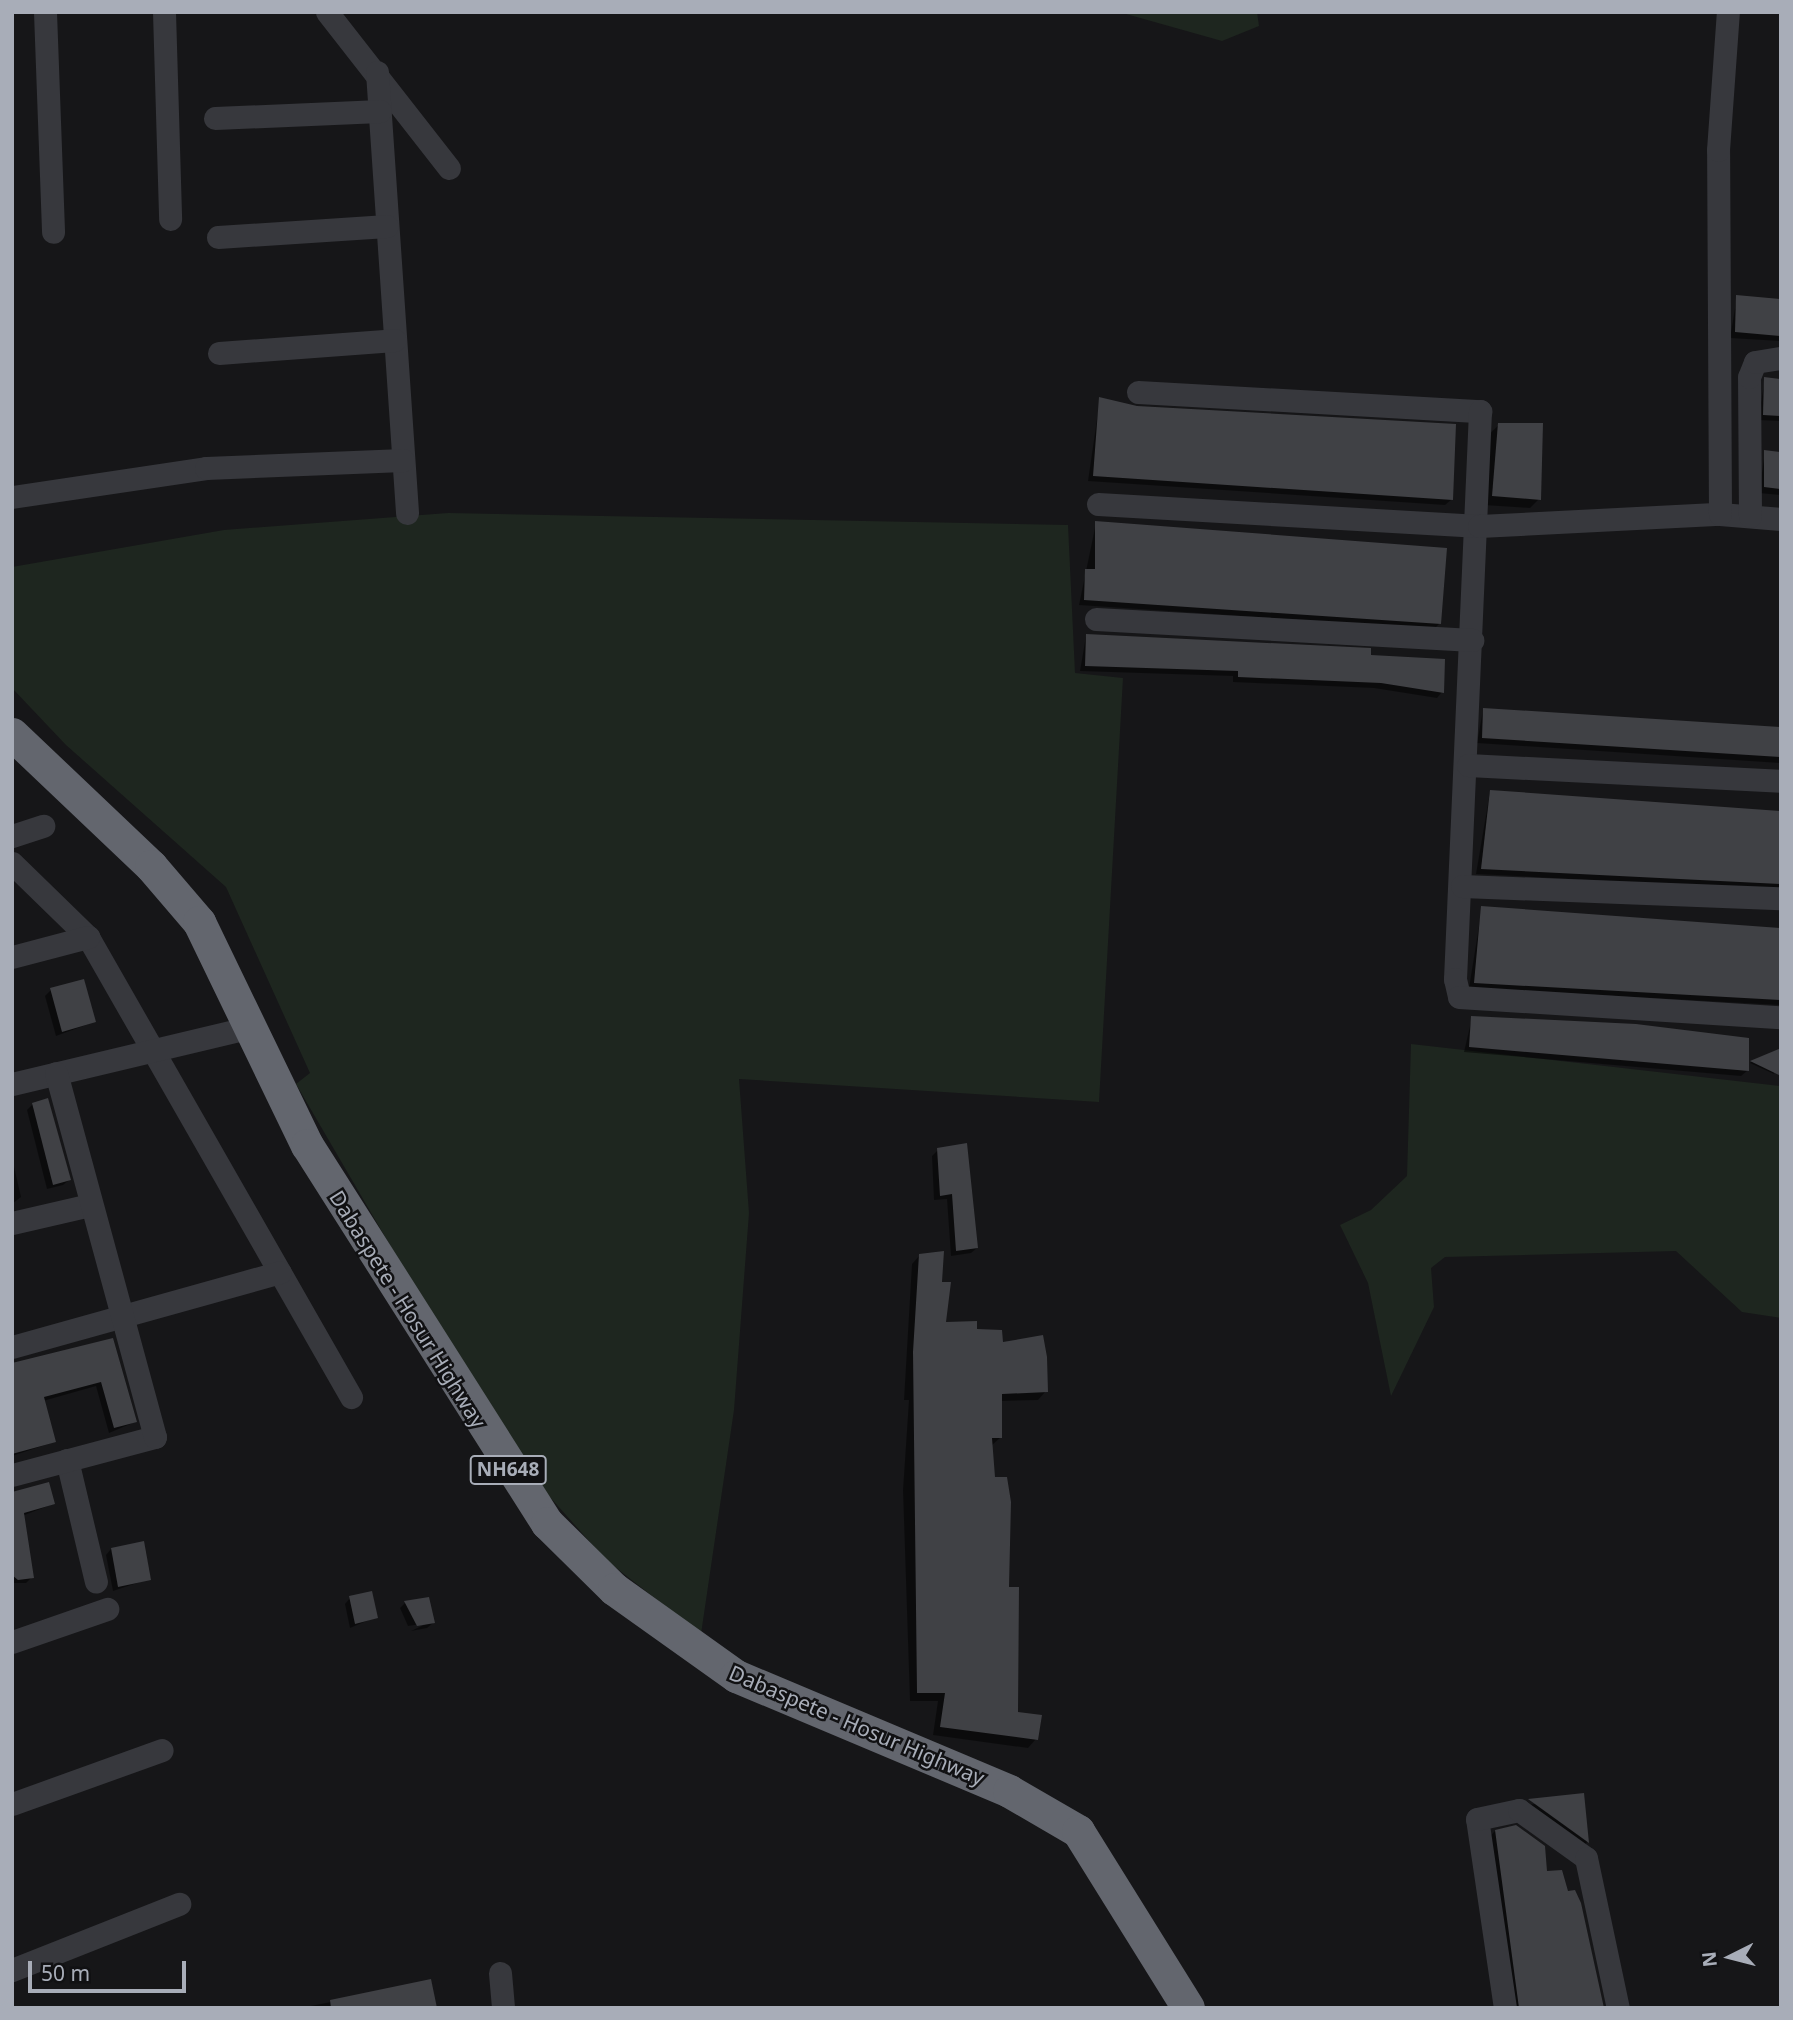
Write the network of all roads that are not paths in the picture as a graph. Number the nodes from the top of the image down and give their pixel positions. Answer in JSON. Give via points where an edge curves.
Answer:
{"nodes":[{"id":1,"x":45,"y":12,"type":"edge"},
{"id":2,"x":163,"y":12,"type":"edge"},
{"id":3,"x":327,"y":12,"type":"edge"},
{"id":4,"x":1728,"y":12,"type":"edge"},
{"id":5,"x":377,"y":72,"type":"junction"},
{"id":6,"x":380,"y":111,"type":"junction"},
{"id":7,"x":215,"y":118,"type":"dead end"},
{"id":8,"x":449,"y":168,"type":"dead end"},
{"id":9,"x":170,"y":219,"type":"dead end"},
{"id":10,"x":387,"y":226,"type":"junction"},
{"id":11,"x":53,"y":232,"type":"dead end"},
{"id":12,"x":218,"y":237,"type":"dead end"},
{"id":13,"x":395,"y":340,"type":"junction"},
{"id":14,"x":219,"y":353,"type":"dead end"},
{"id":15,"x":1781,"y":358,"type":"edge"},
{"id":16,"x":1138,"y":392,"type":"dead end"},
{"id":17,"x":403,"y":460,"type":"junction"},
{"id":18,"x":12,"y":497,"type":"edge"},
{"id":19,"x":1098,"y":504,"type":"dead end"},
{"id":20,"x":407,"y":513,"type":"dead end"},
{"id":21,"x":1720,"y":513,"type":"junction"},
{"id":22,"x":1751,"y":516,"type":"junction"},
{"id":23,"x":1781,"y":519,"type":"edge"},
{"id":24,"x":1479,"y":526,"type":"junction"},
{"id":25,"x":1096,"y":619,"type":"dead end"},
{"id":26,"x":1472,"y":640,"type":"junction"},
{"id":27,"x":12,"y":734,"type":"edge"},
{"id":28,"x":1468,"y":765,"type":"junction"},
{"id":29,"x":1781,"y":781,"type":"edge"},
{"id":30,"x":43,"y":825,"type":"dead end"},
{"id":31,"x":12,"y":836,"type":"edge"},
{"id":32,"x":12,"y":863,"type":"edge"},
{"id":33,"x":1462,"y":886,"type":"junction"},
{"id":34,"x":1781,"y":898,"type":"edge"},
{"id":35,"x":88,"y":937,"type":"junction"},
{"id":36,"x":12,"y":957,"type":"edge"},
{"id":37,"x":1781,"y":1017,"type":"edge"},
{"id":38,"x":252,"y":1027,"type":"junction"},
{"id":39,"x":156,"y":1052,"type":"junction"},
{"id":40,"x":56,"y":1073,"type":"junction"},
{"id":41,"x":12,"y":1084,"type":"edge"},
{"id":42,"x":90,"y":1205,"type":"junction"},
{"id":43,"x":12,"y":1223,"type":"edge"},
{"id":44,"x":280,"y":1272,"type":"junction"},
{"id":45,"x":119,"y":1319,"type":"junction"},
{"id":46,"x":12,"y":1347,"type":"edge"},
{"id":47,"x":351,"y":1397,"type":"dead end"},
{"id":48,"x":67,"y":1460,"type":"junction"},
{"id":49,"x":12,"y":1475,"type":"edge"},
{"id":50,"x":96,"y":1582,"type":"dead end"},
{"id":51,"x":107,"y":1609,"type":"dead end"},
{"id":52,"x":12,"y":1643,"type":"edge"},
{"id":53,"x":162,"y":1750,"type":"dead end"},
{"id":54,"x":12,"y":1804,"type":"edge"},
{"id":55,"x":179,"y":1904,"type":"dead end"},
{"id":56,"x":12,"y":1970,"type":"edge"},
{"id":57,"x":500,"y":1973,"type":"dead end"},
{"id":58,"x":503,"y":2008,"type":"edge"},
{"id":59,"x":1188,"y":2008,"type":"edge"},
{"id":60,"x":1505,"y":2008,"type":"edge"},
{"id":61,"x":1618,"y":2008,"type":"edge"}],
"edges":[{"from":1,"to":11,"type":"street"},
{"from":2,"to":9,"type":"street"},
{"from":3,"to":5,"type":"street"},
{"from":4,"to":21,"type":"street","via":[[1718,150]]},
{"from":5,"to":6,"type":"street"},
{"from":5,"to":8,"type":"street"},
{"from":6,"to":7,"type":"street"},
{"from":6,"to":10,"type":"street"},
{"from":10,"to":12,"type":"street"},
{"from":10,"to":13,"type":"street"},
{"from":13,"to":14,"type":"street"},
{"from":13,"to":17,"type":"street"},
{"from":15,"to":22,"type":"street","via":[[1755,362],[1749,377]]},
{"from":16,"to":24,"type":"street","via":[[1474,408],[1484,425]]},
{"from":17,"to":18,"type":"street","via":[[206,468]]},
{"from":17,"to":20,"type":"street"},
{"from":19,"to":24,"type":"street"},
{"from":21,"to":22,"type":"street"},
{"from":21,"to":24,"type":"street"},
{"from":22,"to":23,"type":"street"},
{"from":24,"to":26,"type":"street"},
{"from":25,"to":26,"type":"street"},
{"from":26,"to":28,"type":"street"},
{"from":27,"to":38,"type":"highway","name":"Dabaspete - Hosur Highway","number":"NH648","via":[[151,866],[199,922]]},
{"from":28,"to":29,"type":"street"},
{"from":28,"to":33,"type":"street"},
{"from":30,"to":31,"type":"street"},
{"from":32,"to":35,"type":"street"},
{"from":33,"to":34,"type":"street"},
{"from":33,"to":37,"type":"street","via":[[1455,988],[1467,1000]]},
{"from":35,"to":36,"type":"street"},
{"from":35,"to":39,"type":"street"},
{"from":38,"to":39,"type":"street"},
{"from":38,"to":59,"type":"highway","name":"Dabaspete - Hosur Highway","number":"NH648","via":[[307,1144],[547,1523],[614,1590],[736,1676],[1009,1791],[1078,1831]]},
{"from":39,"to":40,"type":"street"},
{"from":39,"to":44,"type":"street"},
{"from":40,"to":41,"type":"street"},
{"from":40,"to":42,"type":"street"},
{"from":42,"to":43,"type":"street"},
{"from":42,"to":45,"type":"street"},
{"from":44,"to":45,"type":"street"},
{"from":44,"to":47,"type":"street"},
{"from":45,"to":46,"type":"street"},
{"from":45,"to":48,"type":"street","via":[[155,1437]]},
{"from":48,"to":49,"type":"street"},
{"from":48,"to":50,"type":"street"},
{"from":51,"to":52,"type":"street"},
{"from":53,"to":54,"type":"street"},
{"from":55,"to":56,"type":"street"},
{"from":57,"to":58,"type":"street"},
{"from":60,"to":61,"type":"street","via":[[1477,1819],[1519,1810],[1586,1858]]}]}
